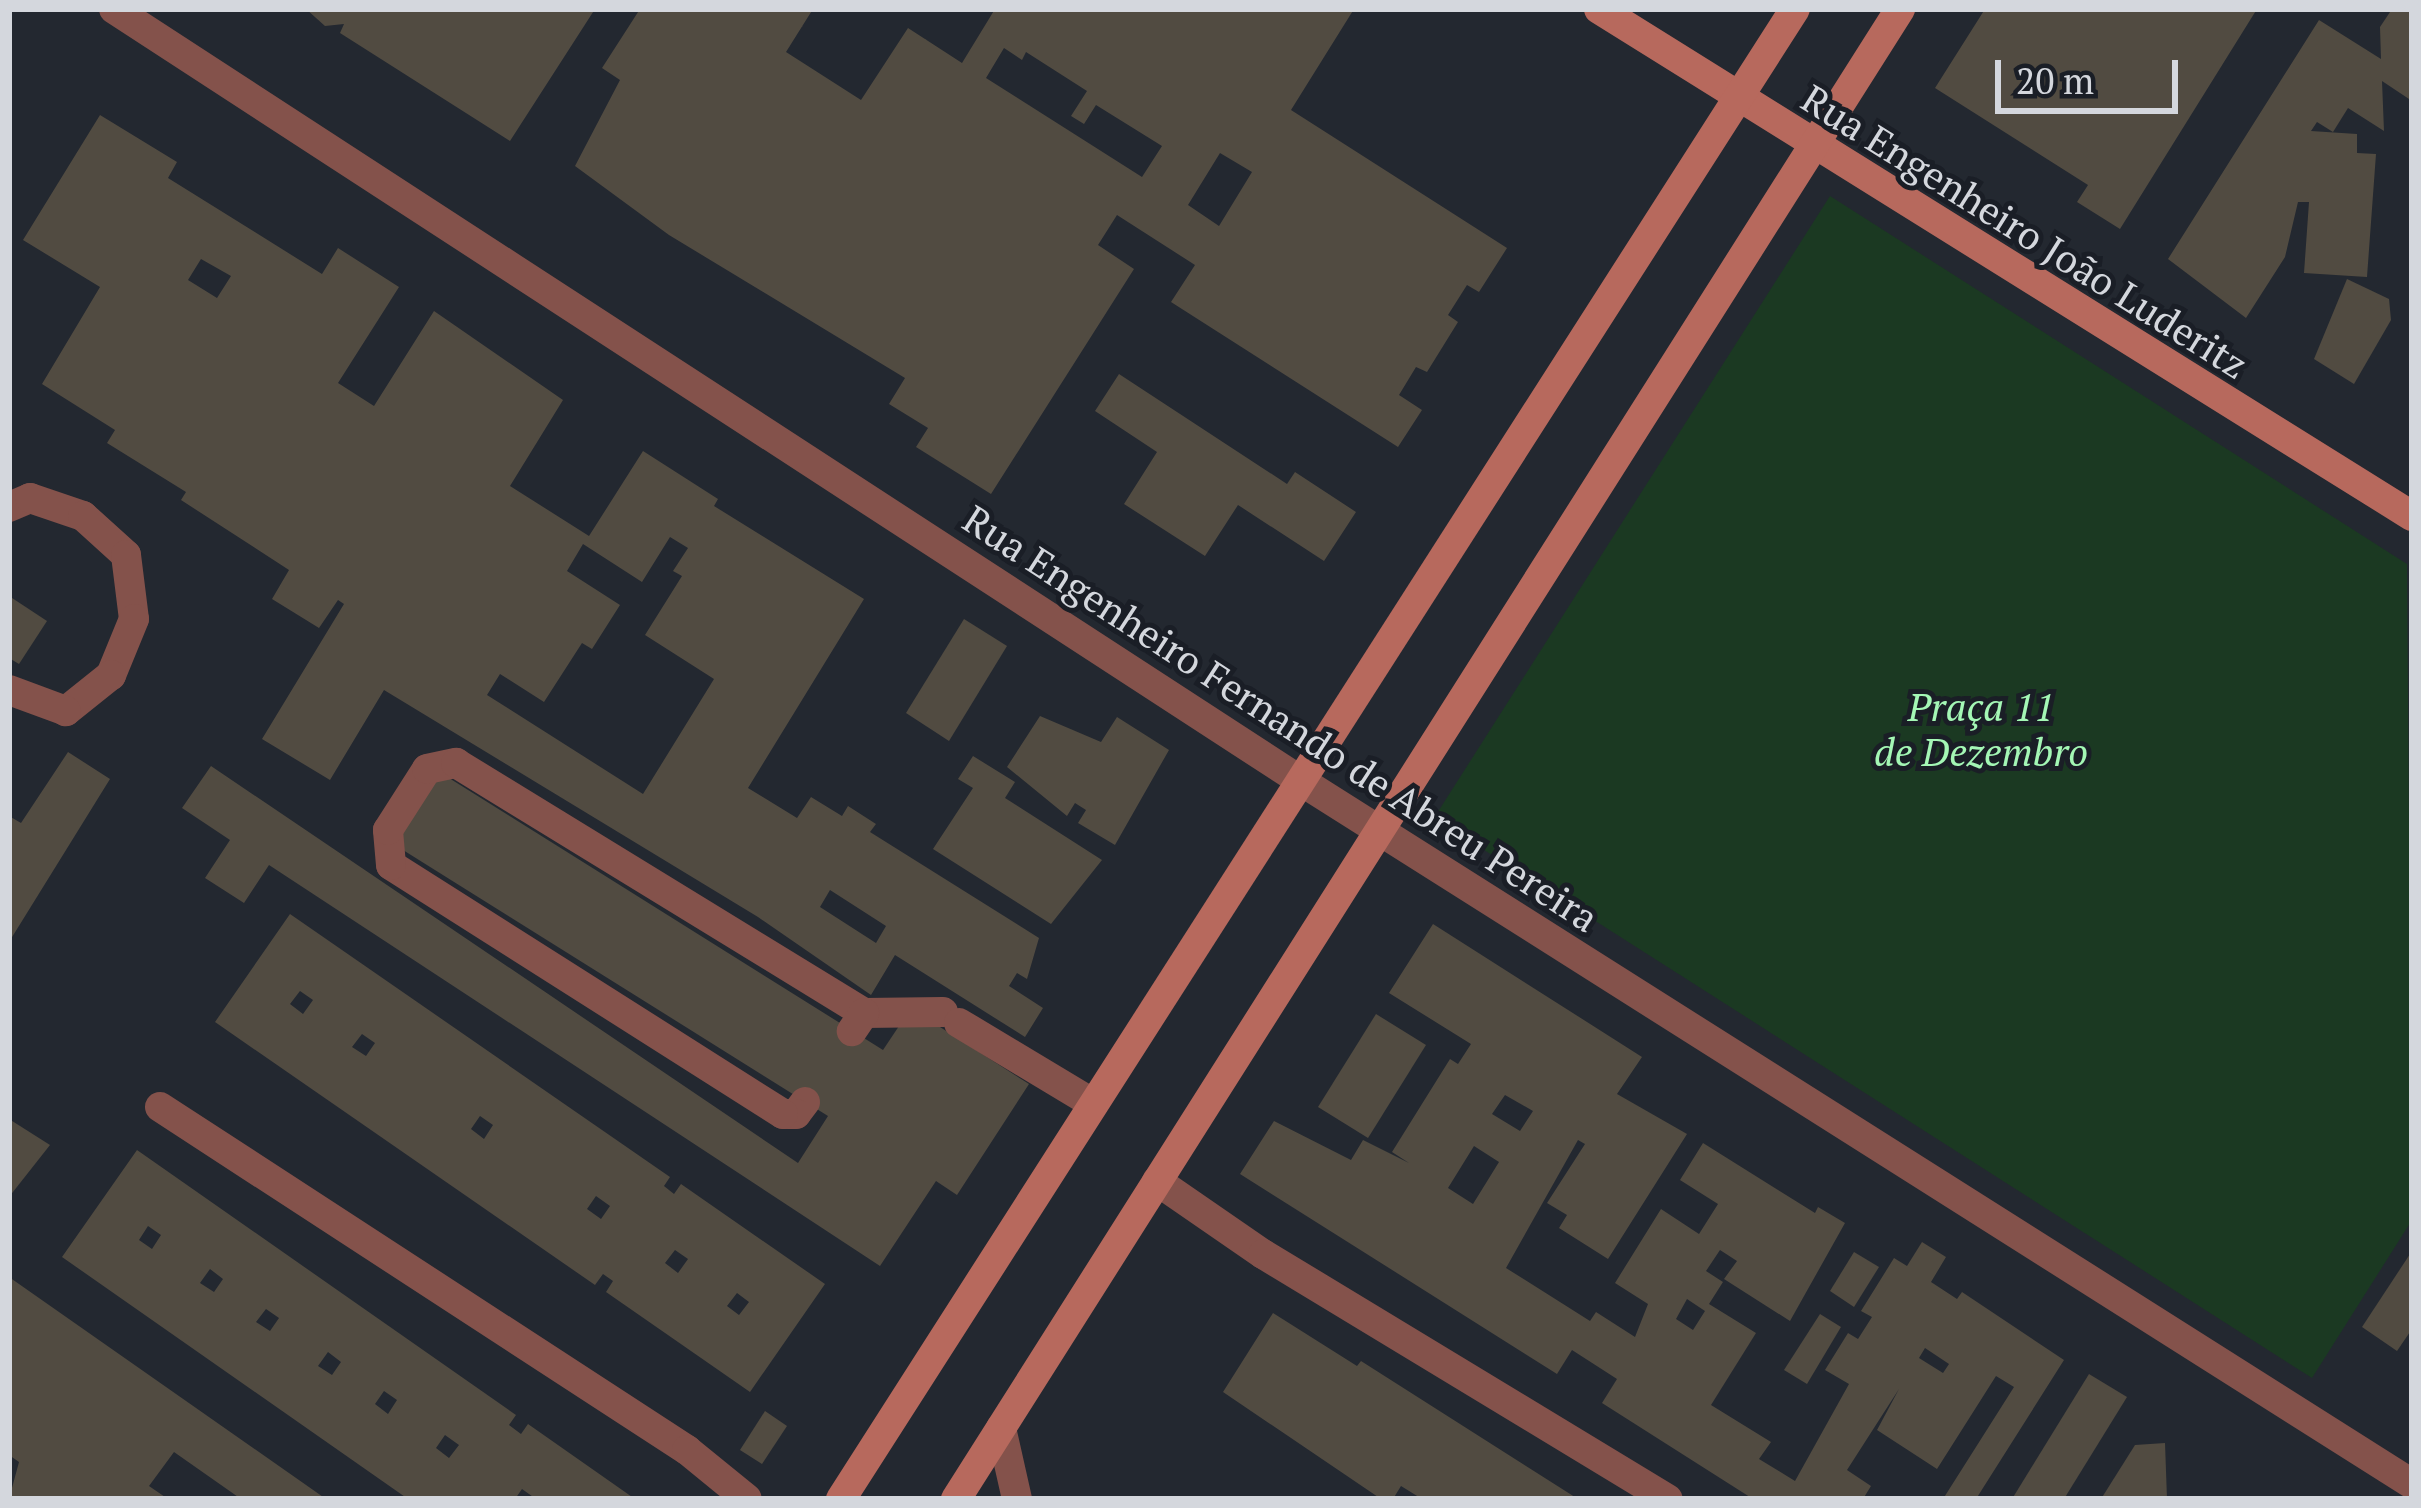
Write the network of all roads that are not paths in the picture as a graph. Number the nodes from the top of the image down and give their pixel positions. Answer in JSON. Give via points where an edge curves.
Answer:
{"nodes":[{"id":1,"x":114,"y":9,"type":"edge"},
{"id":2,"x":1599,"y":9,"type":"edge"},
{"id":3,"x":1795,"y":9,"type":"edge"},
{"id":4,"x":1900,"y":9,"type":"edge"},
{"id":5,"x":1737,"y":99,"type":"junction"},
{"id":6,"x":1813,"y":146,"type":"junction"},
{"id":7,"x":9,"y":508,"type":"edge"},
{"id":8,"x":2412,"y":516,"type":"edge"},
{"id":9,"x":9,"y":690,"type":"edge"},
{"id":10,"x":1301,"y":781,"type":"junction"},
{"id":11,"x":1380,"y":829,"type":"junction"},
{"id":12,"x":805,"y":1102,"type":"dead end"},
{"id":13,"x":1094,"y":1104,"type":"junction"},
{"id":14,"x":160,"y":1107,"type":"dead end"},
{"id":15,"x":1157,"y":1181,"type":"junction"},
{"id":16,"x":1001,"y":1427,"type":"junction"},
{"id":17,"x":2412,"y":1484,"type":"edge"},
{"id":18,"x":747,"y":1499,"type":"edge"},
{"id":19,"x":841,"y":1499,"type":"edge"},
{"id":20,"x":956,"y":1499,"type":"edge"},
{"id":21,"x":1017,"y":1499,"type":"edge"},
{"id":22,"x":1668,"y":1499,"type":"edge"}],
"edges":[{"from":1,"to":10,"type":"street","name":"Rua Engenheiro Fernando de Abreu Pereira"},
{"from":2,"to":5,"type":"street","name":"Rua Engenheiro João Luderitz"},
{"from":3,"to":5,"type":"street"},
{"from":4,"to":6,"type":"street"},
{"from":5,"to":6,"type":"street","name":"Rua Engenheiro João Luderitz"},
{"from":5,"to":10,"type":"street"},
{"from":6,"to":8,"type":"street","name":"Rua Engenheiro João Luderitz"},
{"from":6,"to":11,"type":"street"},
{"from":7,"to":9,"type":"street","via":[[30,498],[83,516],[126,555],[134,619],[111,675],[67,711]]},
{"from":10,"to":11,"type":"street","name":"Rua Engenheiro Fernando de Abreu Pereira"},
{"from":10,"to":13,"type":"street"},
{"from":11,"to":15,"type":"street"},
{"from":11,"to":17,"type":"street","name":"Rua Engenheiro Fernando de Abreu Pereira"},
{"from":12,"to":13,"type":"street","via":[[796,1114],[783,1114],[391,865],[388,830],[427,769],[456,764],[858,1022],[951,1018]]},
{"from":13,"to":19,"type":"street"},
{"from":14,"to":18,"type":"street","via":[[687,1450]]},
{"from":15,"to":16,"type":"street"},
{"from":15,"to":22,"type":"street"},
{"from":16,"to":20,"type":"street"},
{"from":16,"to":21,"type":"street"}]}
